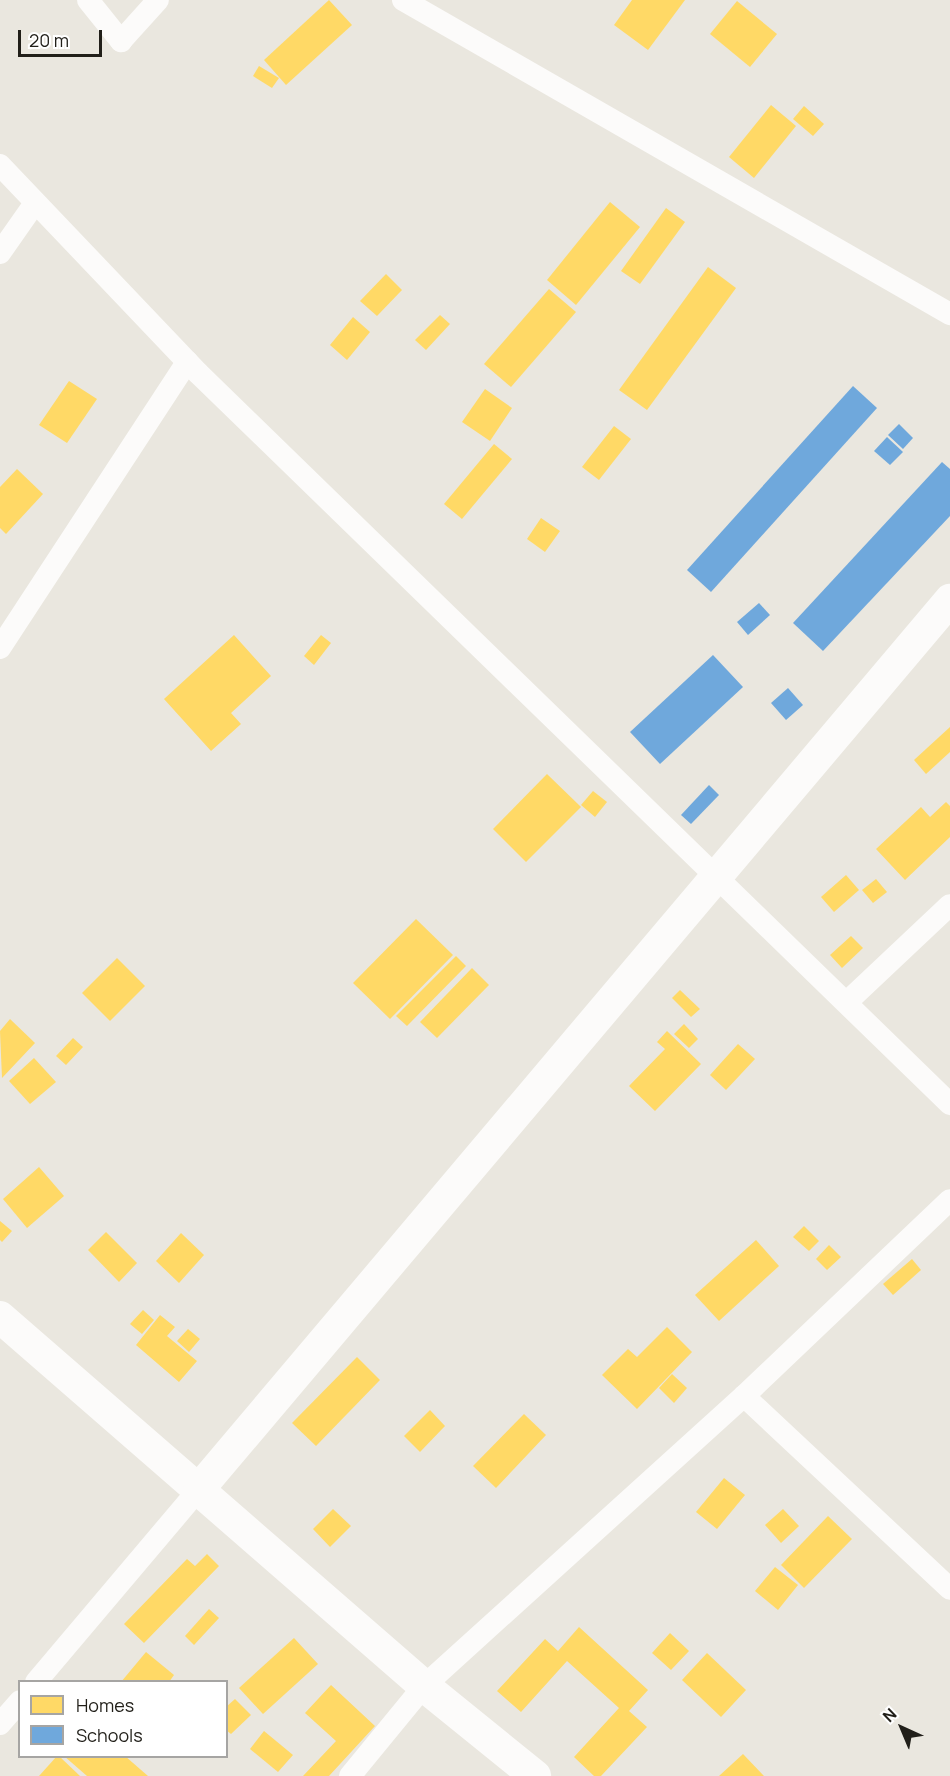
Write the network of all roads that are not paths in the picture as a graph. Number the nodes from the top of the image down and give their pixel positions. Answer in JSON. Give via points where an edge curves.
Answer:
{"nodes":[{"id":1,"x":88,"y":0,"type":"edge"},
{"id":2,"x":158,"y":0,"type":"edge"},
{"id":3,"x":403,"y":0,"type":"edge"},
{"id":4,"x":0,"y":165,"type":"edge"},
{"id":5,"x":35,"y":203,"type":"junction"},
{"id":6,"x":0,"y":253,"type":"edge"},
{"id":7,"x":950,"y":314,"type":"edge"},
{"id":8,"x":188,"y":362,"type":"junction"},
{"id":9,"x":950,"y":600,"type":"edge"},
{"id":10,"x":0,"y":648,"type":"edge"},
{"id":11,"x":715,"y":878,"type":"junction"},
{"id":12,"x":950,"y":905,"type":"edge"},
{"id":13,"x":847,"y":1002,"type":"junction"},
{"id":14,"x":950,"y":1104,"type":"edge"},
{"id":15,"x":950,"y":1200,"type":"edge"},
{"id":16,"x":0,"y":1317,"type":"edge"},
{"id":17,"x":744,"y":1396,"type":"junction"},
{"id":18,"x":199,"y":1489,"type":"junction"},
{"id":19,"x":950,"y":1589,"type":"edge"},
{"id":20,"x":38,"y":1680,"type":"edge"},
{"id":21,"x":424,"y":1686,"type":"junction"},
{"id":22,"x":18,"y":1703,"type":"edge"},
{"id":23,"x":0,"y":1724,"type":"edge"},
{"id":24,"x":350,"y":1776,"type":"edge"},
{"id":25,"x":535,"y":1776,"type":"edge"}],
"edges":[{"from":1,"to":2,"type":"street","via":[[121,41]]},
{"from":3,"to":7,"type":"street"},
{"from":4,"to":5,"type":"street"},
{"from":5,"to":6,"type":"street"},
{"from":5,"to":8,"type":"street"},
{"from":8,"to":10,"type":"street"},
{"from":8,"to":11,"type":"street"},
{"from":9,"to":11,"type":"street"},
{"from":11,"to":13,"type":"street"},
{"from":11,"to":18,"type":"street"},
{"from":12,"to":13,"type":"street"},
{"from":13,"to":14,"type":"street"},
{"from":15,"to":17,"type":"street"},
{"from":16,"to":18,"type":"street"},
{"from":17,"to":19,"type":"street"},
{"from":17,"to":21,"type":"street"},
{"from":18,"to":20,"type":"street"},
{"from":18,"to":21,"type":"street"},
{"from":21,"to":24,"type":"street"},
{"from":21,"to":25,"type":"street"},
{"from":22,"to":23,"type":"street"}]}
